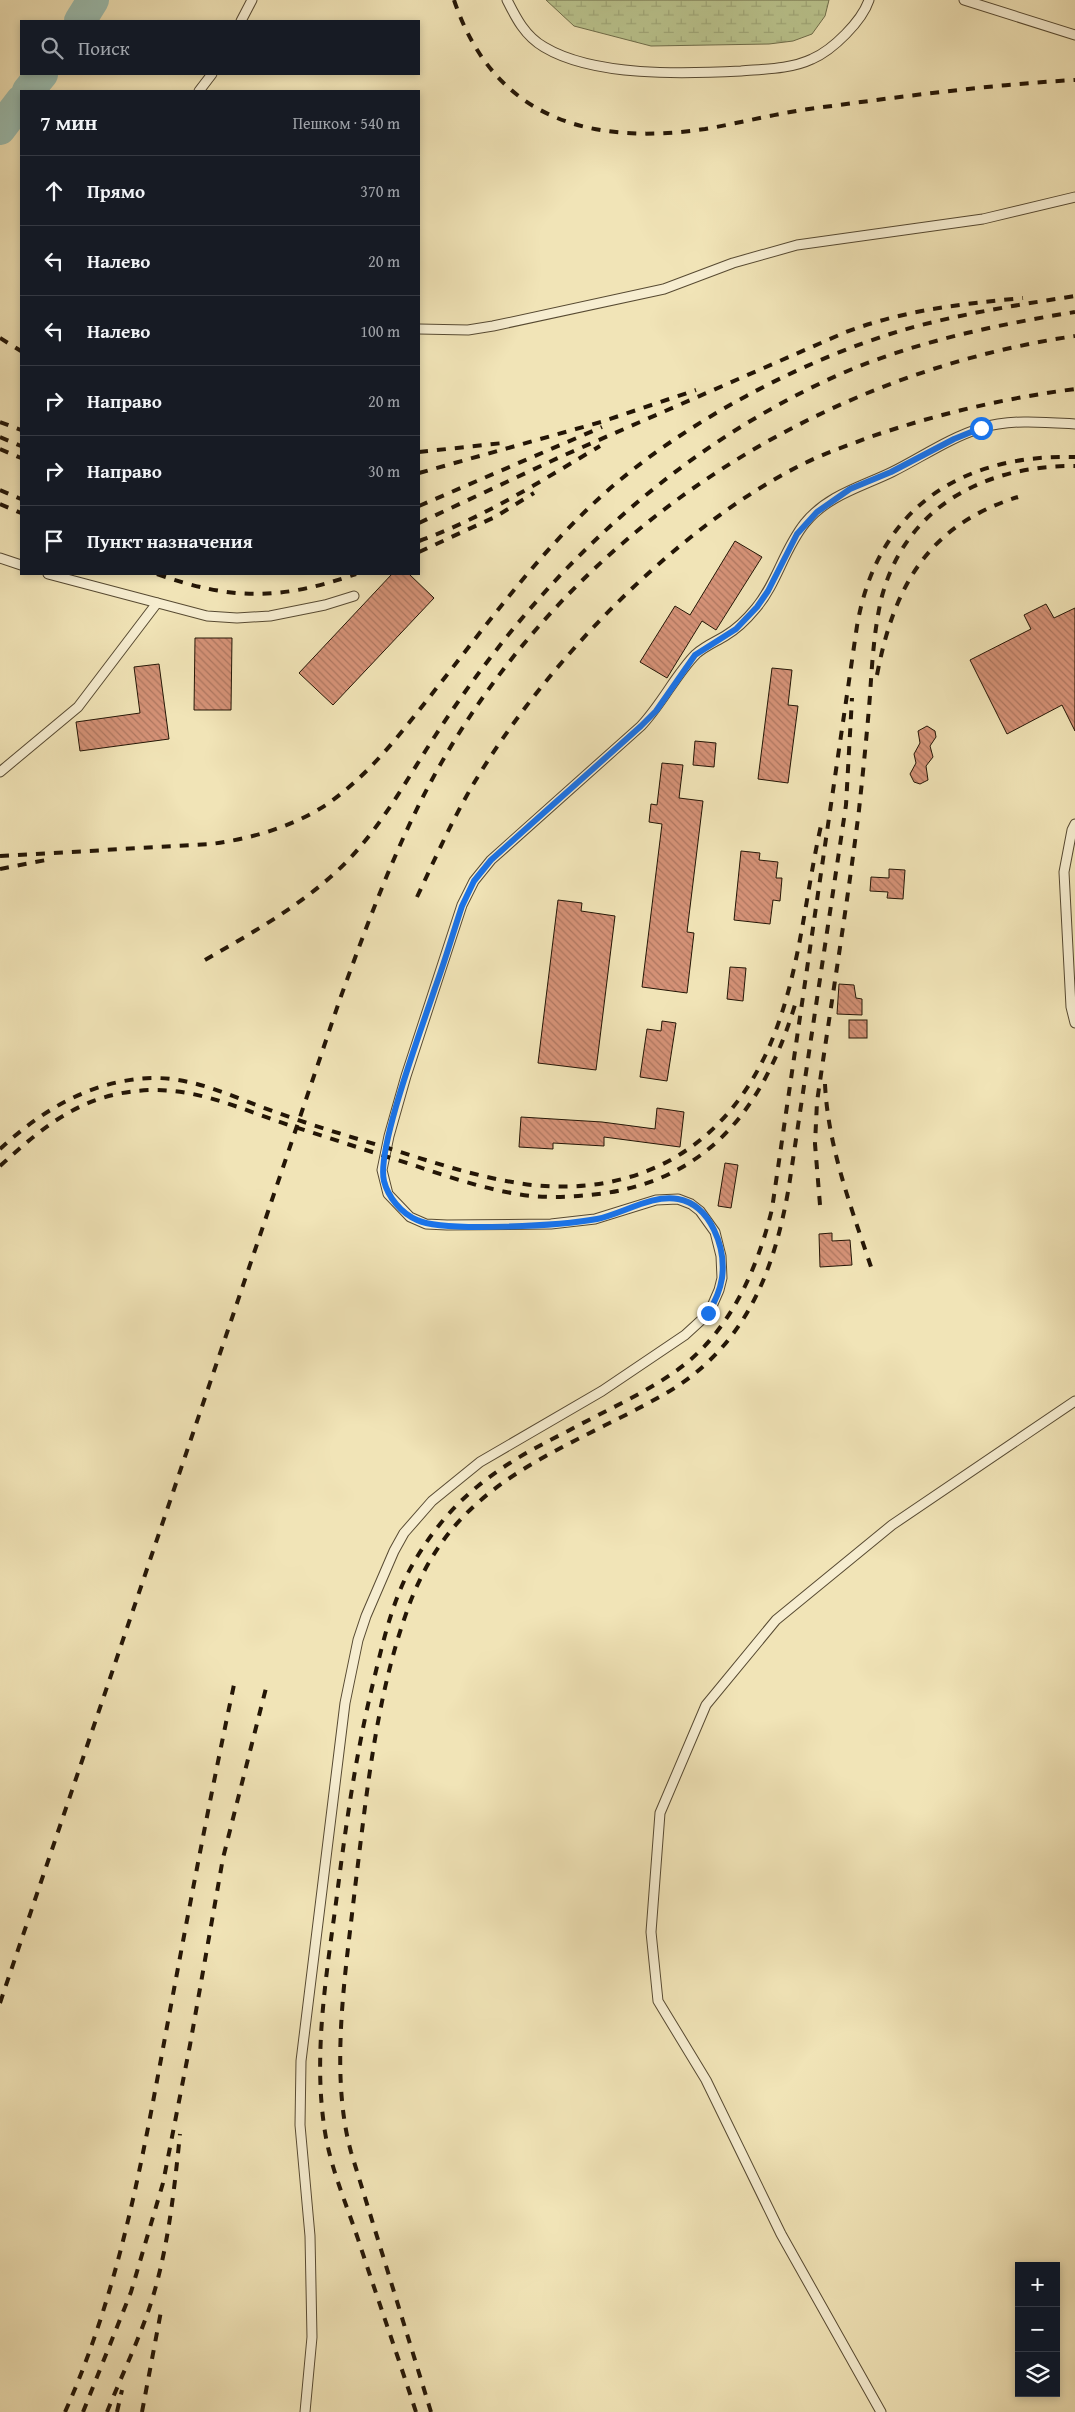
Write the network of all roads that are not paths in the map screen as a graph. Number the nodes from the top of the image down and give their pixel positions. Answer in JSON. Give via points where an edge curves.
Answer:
{"nodes":[{"id":1,"x":252,"y":0,"type":"edge"},
{"id":2,"x":507,"y":0,"type":"edge"},
{"id":3,"x":869,"y":0,"type":"edge"},
{"id":4,"x":964,"y":0,"type":"edge"},
{"id":5,"x":242,"y":20,"type":"edge"},
{"id":6,"x":1075,"y":35,"type":"edge"},
{"id":7,"x":211,"y":75,"type":"edge"},
{"id":8,"x":200,"y":90,"type":"edge"},
{"id":9,"x":1075,"y":197,"type":"edge"},
{"id":10,"x":420,"y":329,"type":"edge"},
{"id":11,"x":1075,"y":424,"type":"edge"},
{"id":12,"x":0,"y":558,"type":"edge"},
{"id":13,"x":20,"y":565,"type":"edge"},
{"id":14,"x":52,"y":575,"type":"edge"},
{"id":15,"x":354,"y":596,"type":"dead end"},
{"id":16,"x":157,"y":604,"type":"junction"},
{"id":17,"x":0,"y":772,"type":"edge"},
{"id":18,"x":1075,"y":824,"type":"edge"},
{"id":19,"x":1075,"y":1023,"type":"edge"},
{"id":20,"x":1075,"y":1401,"type":"edge"},
{"id":21,"x":305,"y":2412,"type":"edge"},
{"id":22,"x":881,"y":2412,"type":"edge"}],
"edges":[{"from":1,"to":5,"type":"lane"},
{"from":2,"to":3,"type":"lane","via":[[527,34],[543,47],[564,57],[621,69],[667,73],[765,69],[812,59],[848,31]]},
{"from":4,"to":6,"type":"lane"},
{"from":7,"to":8,"type":"lane"},
{"from":9,"to":10,"type":"lane","via":[[983,219],[797,246],[732,262],[664,289],[493,326],[468,330]]},
{"from":11,"to":21,"type":"lane","via":[[1026,422],[981,428],[850,489],[827,503],[797,534],[768,591],[748,618],[695,655],[656,711],[491,860],[474,881],[462,906],[389,1136],[382,1170],[388,1194],[410,1217],[426,1224],[447,1225],[551,1224],[595,1219],[656,1200],[678,1199],[700,1211],[715,1232],[722,1278],[708,1313],[684,1335],[594,1396],[480,1462],[432,1501],[397,1545],[366,1616],[345,1703],[301,2060],[300,2125],[310,2236],[312,2337]]},
{"from":12,"to":13,"type":"lane"},
{"from":14,"to":16,"type":"lane"},
{"from":15,"to":16,"type":"lane","via":[[301,611],[237,618],[207,616]]},
{"from":16,"to":17,"type":"lane","via":[[78,707]]},
{"from":18,"to":19,"type":"lane","via":[[1064,872],[1071,1007]]},
{"from":20,"to":22,"type":"lane","via":[[892,1525],[776,1620],[706,1705],[660,1813],[651,1932],[658,2001],[706,2080],[781,2234]]}]}
